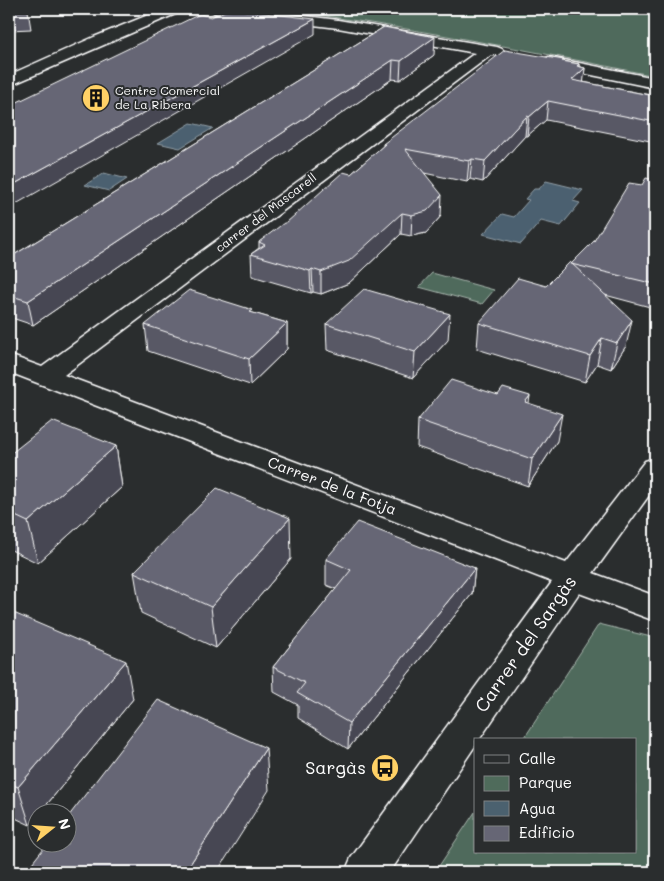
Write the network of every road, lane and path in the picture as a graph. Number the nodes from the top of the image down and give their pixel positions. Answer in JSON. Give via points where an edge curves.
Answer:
{"nodes":[{"id":1,"x":175,"y":9,"type":"edge"},
{"id":2,"x":215,"y":9,"type":"edge"},
{"id":3,"x":487,"y":51,"type":"junction"},
{"id":4,"x":512,"y":55,"type":"edge"},
{"id":5,"x":532,"y":59,"type":"edge"},
{"id":6,"x":9,"y":81,"type":"edge"},
{"id":7,"x":655,"y":83,"type":"edge"},
{"id":8,"x":9,"y":363,"type":"edge"},
{"id":9,"x":45,"y":377,"type":"junction"},
{"id":10,"x":655,"y":467,"type":"edge"},
{"id":11,"x":572,"y":578,"type":"junction"},
{"id":12,"x":655,"y":609,"type":"edge"},
{"id":13,"x":366,"y":872,"type":"edge"}],
"edges":[{"from":1,"to":6,"type":"street"},
{"from":2,"to":3,"type":"street","via":[[338,24]]},
{"from":3,"to":4,"type":"street"},
{"from":3,"to":9,"type":"street","name":"carrer del Mascarell"},
{"from":5,"to":7,"type":"street"},
{"from":8,"to":9,"type":"street","name":"Carrer de la Fotja"},
{"from":9,"to":11,"type":"street","name":"Carrer de la Fotja"},
{"from":10,"to":11,"type":"street","name":"Carrer del Sargàs"},
{"from":11,"to":12,"type":"street","name":"Carrer de la Fotja"},
{"from":11,"to":13,"type":"street","name":"Carrer del Sargàs"}]}
